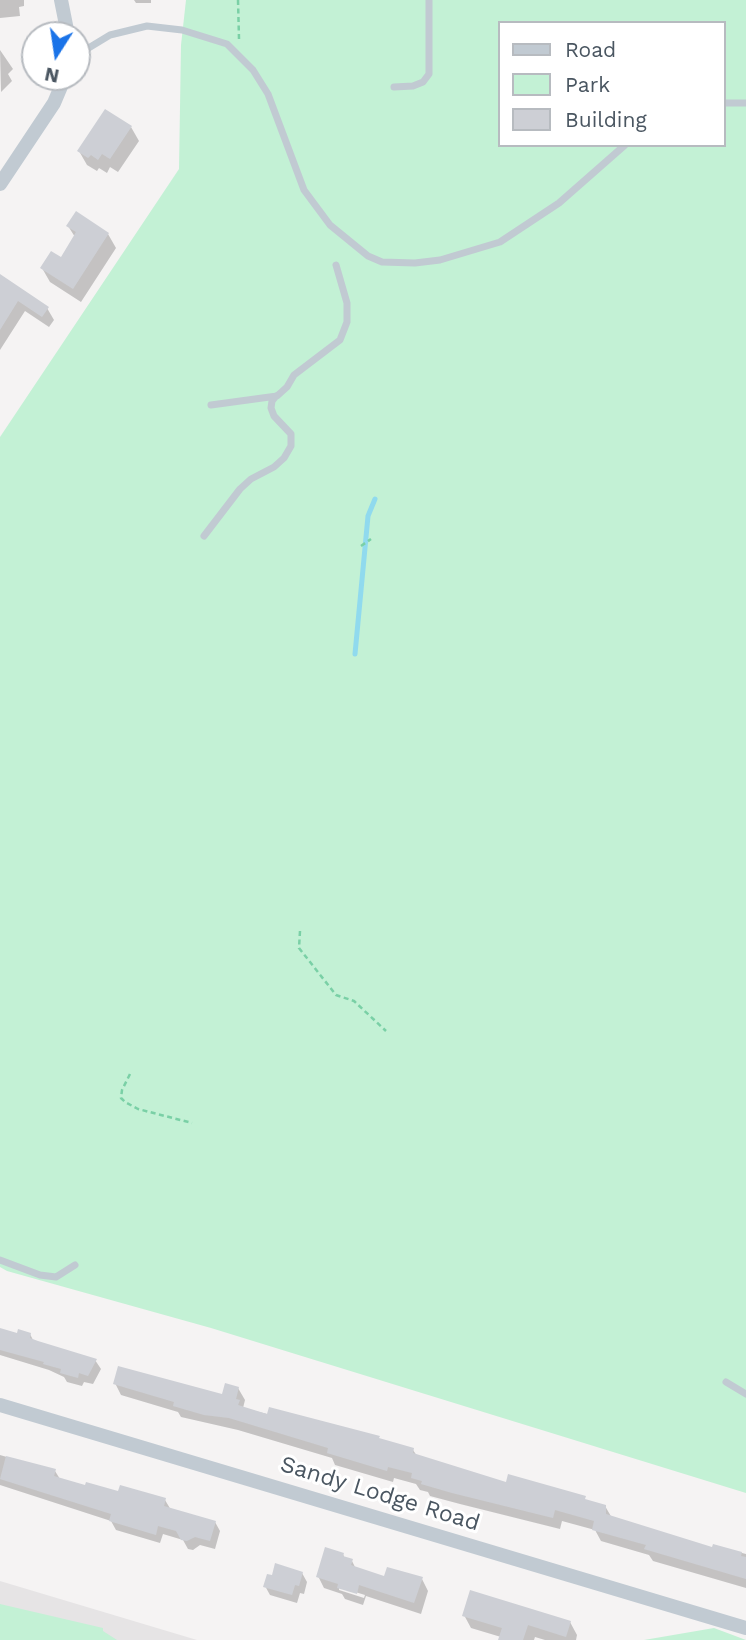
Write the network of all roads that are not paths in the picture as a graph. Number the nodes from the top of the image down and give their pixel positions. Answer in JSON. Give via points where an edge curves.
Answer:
{"nodes":[{"id":1,"x":61,"y":0,"type":"edge"},
{"id":2,"x":429,"y":0,"type":"edge"},
{"id":3,"x":65,"y":21,"type":"edge"},
{"id":4,"x":91,"y":47,"type":"edge"},
{"id":5,"x":394,"y":87,"type":"dead end"},
{"id":6,"x":59,"y":91,"type":"edge"},
{"id":7,"x":725,"y":103,"type":"edge"},
{"id":8,"x":746,"y":103,"type":"edge"},
{"id":9,"x":623,"y":147,"type":"edge"},
{"id":10,"x":0,"y":184,"type":"edge"},
{"id":11,"x":336,"y":265,"type":"dead end"},
{"id":12,"x":277,"y":396,"type":"junction"},
{"id":13,"x":211,"y":405,"type":"dead end"},
{"id":14,"x":204,"y":536,"type":"dead end"},
{"id":15,"x":0,"y":1260,"type":"edge"},
{"id":16,"x":75,"y":1265,"type":"dead end"},
{"id":17,"x":726,"y":1382,"type":"dead end"},
{"id":18,"x":746,"y":1394,"type":"edge"},
{"id":19,"x":0,"y":1405,"type":"edge"},
{"id":20,"x":746,"y":1628,"type":"edge"}],
"edges":[{"from":1,"to":3,"type":"street"},
{"from":2,"to":5,"type":"lane","via":[[429,74],[413,86]]},
{"from":4,"to":9,"type":"lane","via":[[110,35],[147,26],[182,30],[227,44],[253,70],[268,94],[304,190],[330,225],[382,262],[440,260],[500,242],[559,203]]},
{"from":6,"to":10,"type":"street"},
{"from":7,"to":8,"type":"lane"},
{"from":11,"to":12,"type":"lane","via":[[347,303],[340,340],[294,375]]},
{"from":12,"to":13,"type":"lane"},
{"from":12,"to":14,"type":"lane","via":[[271,408],[291,434],[291,446],[274,467],[240,489]]},
{"from":15,"to":16,"type":"lane","via":[[56,1277]]},
{"from":17,"to":18,"type":"lane"},
{"from":19,"to":20,"type":"street","name":"Sandy Lodge Road"}]}
